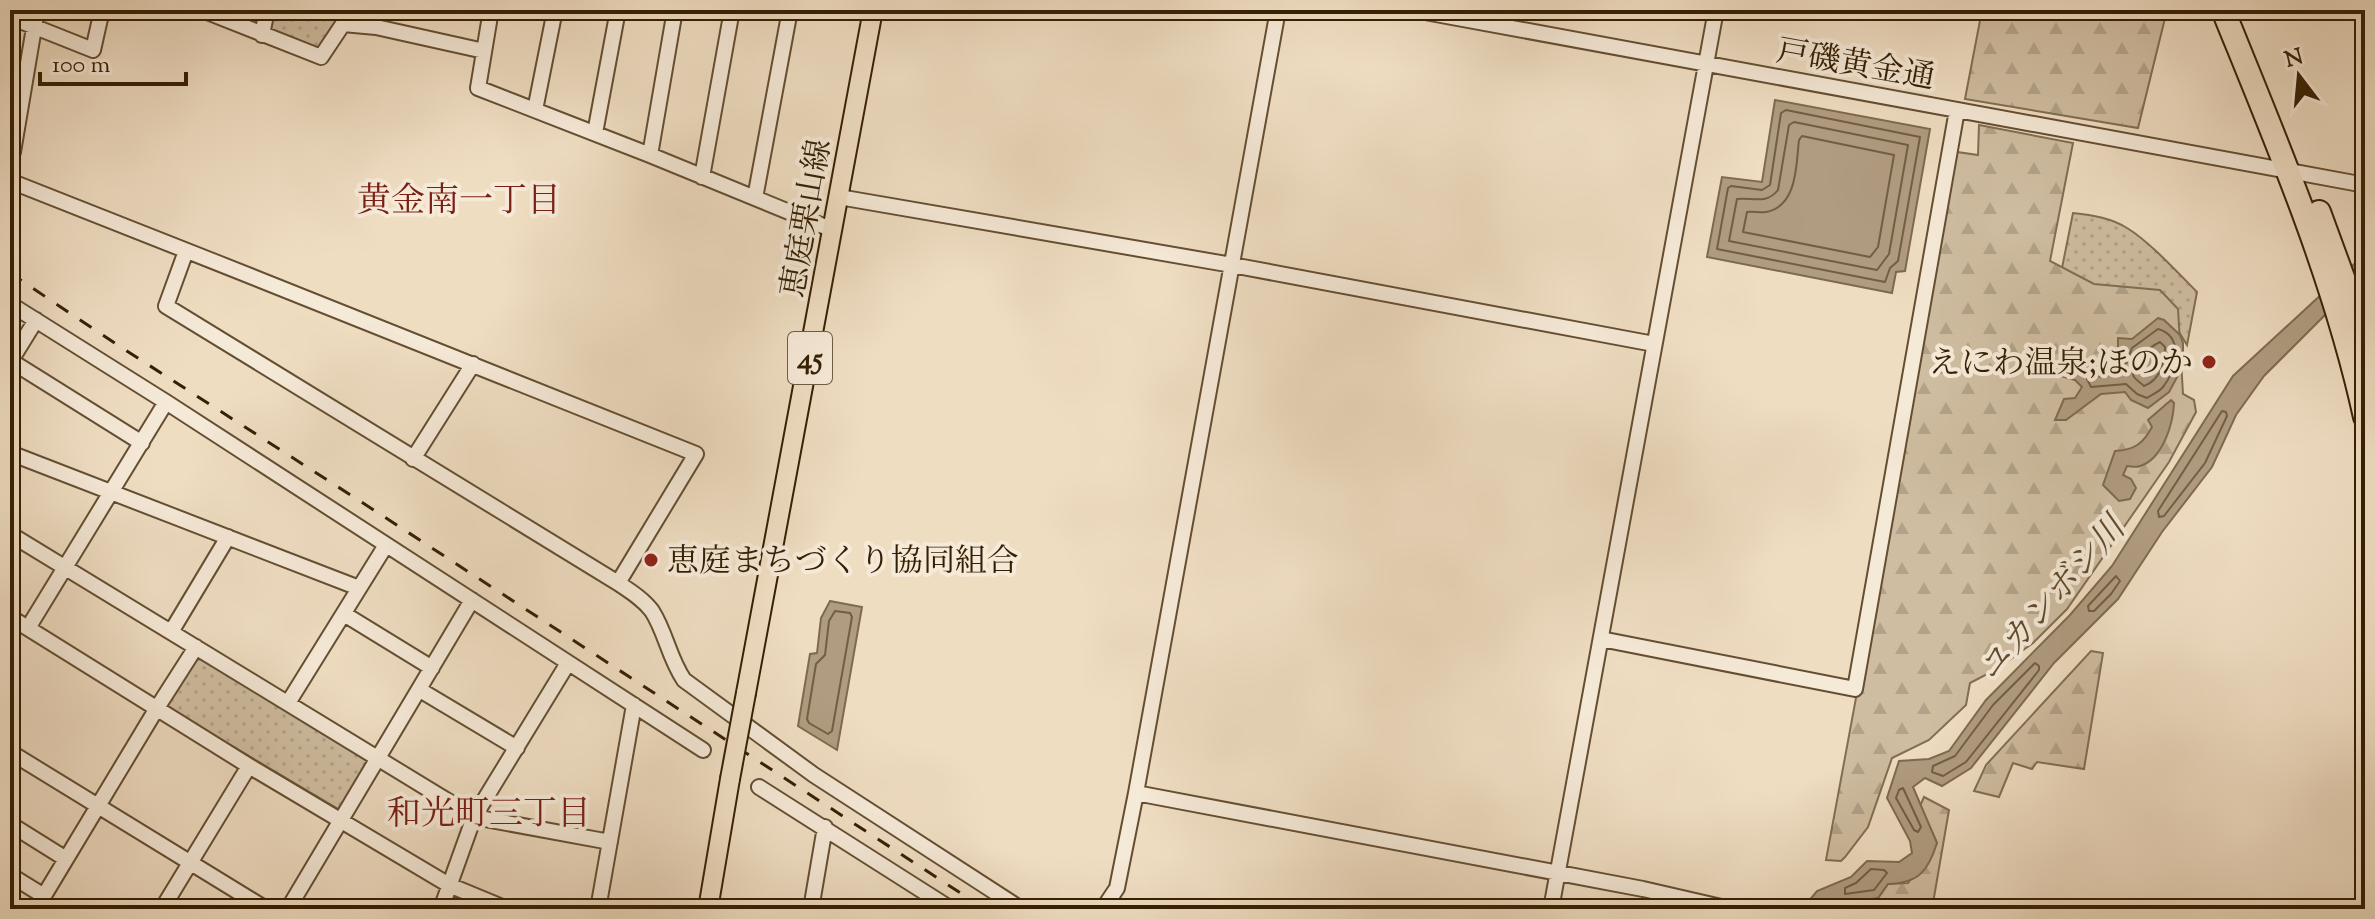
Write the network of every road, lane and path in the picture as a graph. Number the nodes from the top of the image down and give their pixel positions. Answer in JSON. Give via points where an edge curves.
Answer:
{"nodes":[{"id":1,"x":37,"y":10,"type":"edge"},
{"id":2,"x":102,"y":10,"type":"edge"},
{"id":3,"x":202,"y":10,"type":"edge"},
{"id":4,"x":267,"y":10,"type":"edge"},
{"id":5,"x":491,"y":10,"type":"edge"},
{"id":6,"x":555,"y":10,"type":"edge"},
{"id":7,"x":618,"y":10,"type":"edge"},
{"id":8,"x":675,"y":10,"type":"edge"},
{"id":9,"x":732,"y":10,"type":"edge"},
{"id":10,"x":790,"y":10,"type":"edge"},
{"id":11,"x":873,"y":10,"type":"edge"},
{"id":12,"x":1278,"y":10,"type":"edge"},
{"id":13,"x":1414,"y":10,"type":"edge"},
{"id":14,"x":1716,"y":10,"type":"edge"},
{"id":15,"x":2223,"y":10,"type":"edge"},
{"id":16,"x":2239,"y":10,"type":"edge"},
{"id":17,"x":10,"y":17,"type":"edge"},
{"id":18,"x":34,"y":26,"type":"junction"},
{"id":19,"x":262,"y":35,"type":"junction"},
{"id":20,"x":484,"y":51,"type":"junction"},
{"id":21,"x":1706,"y":64,"type":"junction"},
{"id":22,"x":535,"y":110,"type":"junction"},
{"id":23,"x":1957,"y":110,"type":"junction"},
{"id":24,"x":595,"y":133,"type":"junction"},
{"id":25,"x":11,"y":155,"type":"edge"},
{"id":26,"x":650,"y":155,"type":"junction"},
{"id":27,"x":2296,"y":172,"type":"junction"},
{"id":28,"x":702,"y":177,"type":"junction"},
{"id":29,"x":10,"y":181,"type":"edge"},
{"id":30,"x":2365,"y":185,"type":"edge"},
{"id":31,"x":839,"y":197,"type":"junction"},
{"id":32,"x":755,"y":198,"type":"junction"},
{"id":33,"x":833,"y":230,"type":"junction"},
{"id":34,"x":186,"y":251,"type":"junction"},
{"id":35,"x":1232,"y":265,"type":"junction"},
{"id":36,"x":10,"y":304,"type":"edge"},
{"id":37,"x":2345,"y":308,"type":"junction"},
{"id":38,"x":36,"y":320,"type":"junction"},
{"id":39,"x":1654,"y":344,"type":"junction"},
{"id":40,"x":2365,"y":349,"type":"edge"},
{"id":41,"x":10,"y":362,"type":"edge"},
{"id":42,"x":473,"y":364,"type":"junction"},
{"id":43,"x":166,"y":402,"type":"junction"},
{"id":44,"x":2365,"y":417,"type":"edge"},
{"id":45,"x":142,"y":443,"type":"junction"},
{"id":46,"x":10,"y":453,"type":"edge"},
{"id":47,"x":413,"y":459,"type":"junction"},
{"id":48,"x":111,"y":491,"type":"junction"},
{"id":49,"x":10,"y":534,"type":"edge"},
{"id":50,"x":228,"y":537,"type":"junction"},
{"id":51,"x":386,"y":545,"type":"junction"},
{"id":52,"x":64,"y":568,"type":"junction"},
{"id":53,"x":618,"y":583,"type":"junction"},
{"id":54,"x":359,"y":588,"type":"junction"},
{"id":55,"x":472,"y":600,"type":"junction"},
{"id":56,"x":344,"y":614,"type":"junction"},
{"id":57,"x":10,"y":617,"type":"edge"},
{"id":58,"x":28,"y":628,"type":"junction"},
{"id":59,"x":171,"y":632,"type":"junction"},
{"id":60,"x":1601,"y":639,"type":"junction"},
{"id":61,"x":196,"y":647,"type":"junction"},
{"id":62,"x":568,"y":663,"type":"junction"},
{"id":63,"x":432,"y":668,"type":"junction"},
{"id":64,"x":420,"y":690,"type":"junction"},
{"id":65,"x":288,"y":703,"type":"junction"},
{"id":66,"x":634,"y":705,"type":"junction"},
{"id":67,"x":157,"y":708,"type":"junction"},
{"id":68,"x":517,"y":748,"type":"junction"},
{"id":69,"x":703,"y":750,"type":"dead end"},
{"id":70,"x":10,"y":752,"type":"edge"},
{"id":71,"x":378,"y":759,"type":"junction"},
{"id":72,"x":249,"y":766,"type":"junction"},
{"id":73,"x":759,"y":787,"type":"dead end"},
{"id":74,"x":1136,"y":793,"type":"junction"},
{"id":75,"x":97,"y":806,"type":"junction"},
{"id":76,"x":474,"y":817,"type":"junction"},
{"id":77,"x":341,"y":820,"type":"junction"},
{"id":78,"x":10,"y":824,"type":"edge"},
{"id":79,"x":825,"y":827,"type":"junction"},
{"id":80,"x":610,"y":842,"type":"junction"},
{"id":81,"x":66,"y":859,"type":"junction"},
{"id":82,"x":190,"y":863,"type":"junction"},
{"id":83,"x":1557,"y":873,"type":"junction"},
{"id":84,"x":10,"y":875,"type":"edge"},
{"id":85,"x":449,"y":885,"type":"junction"},
{"id":86,"x":44,"y":896,"type":"junction"},
{"id":87,"x":36,"y":909,"type":"edge"},
{"id":88,"x":162,"y":909,"type":"edge"},
{"id":89,"x":266,"y":909,"type":"edge"},
{"id":90,"x":288,"y":909,"type":"edge"},
{"id":91,"x":441,"y":909,"type":"edge"},
{"id":92,"x":507,"y":909,"type":"edge"},
{"id":93,"x":598,"y":909,"type":"edge"},
{"id":94,"x":708,"y":909,"type":"edge"},
{"id":95,"x":811,"y":909,"type":"edge"},
{"id":96,"x":951,"y":909,"type":"edge"},
{"id":97,"x":1021,"y":909,"type":"edge"},
{"id":98,"x":1103,"y":909,"type":"edge"},
{"id":99,"x":1551,"y":909,"type":"edge"},
{"id":100,"x":1730,"y":909,"type":"edge"}],
"edges":[{"from":1,"to":18,"type":"street"},
{"from":2,"to":18,"type":"street","via":[[93,50]]},
{"from":3,"to":19,"type":"street"},
{"from":4,"to":19,"type":"street"},
{"from":5,"to":20,"type":"street"},
{"from":6,"to":22,"type":"street"},
{"from":7,"to":24,"type":"street"},
{"from":8,"to":26,"type":"street"},
{"from":9,"to":28,"type":"street"},
{"from":10,"to":32,"type":"street"},
{"from":11,"to":31,"type":"main road","name":"恵庭栗山線","number":"45"},
{"from":12,"to":35,"type":"street"},
{"from":13,"to":21,"type":"street","name":"戸磯黄金通"},
{"from":14,"to":21,"type":"street"},
{"from":15,"to":27,"type":"highway"},
{"from":16,"to":27,"type":"highway"},
{"from":17,"to":18,"type":"street"},
{"from":18,"to":25,"type":"street"},
{"from":19,"to":20,"type":"street","via":[[321,57],[343,24]]},
{"from":20,"to":22,"type":"street","via":[[478,88]]},
{"from":21,"to":23,"type":"street","name":"戸磯黄金通"},
{"from":21,"to":39,"type":"street"},
{"from":22,"to":24,"type":"street"},
{"from":23,"to":27,"type":"street","name":"戸磯黄金通"},
{"from":23,"to":60,"type":"street","via":[[1855,689]]},
{"from":24,"to":26,"type":"street"},
{"from":26,"to":28,"type":"street"},
{"from":27,"to":30,"type":"street","name":"戸磯黄金通"},
{"from":27,"to":37,"type":"highway"},
{"from":28,"to":32,"type":"street"},
{"from":29,"to":34,"type":"street"},
{"from":31,"to":33,"type":"main road","name":"恵庭栗山線","number":"45"},
{"from":31,"to":35,"type":"street"},
{"from":32,"to":33,"type":"street"},
{"from":33,"to":94,"type":"main road","name":"恵庭栗山線","number":"45","bridge":true},
{"from":34,"to":42,"type":"street"},
{"from":34,"to":47,"type":"street","via":[[166,306]]},
{"from":35,"to":39,"type":"street"},
{"from":35,"to":74,"type":"street"},
{"from":36,"to":38,"type":"street"},
{"from":37,"to":40,"type":"highway"},
{"from":37,"to":44,"type":"highway"},
{"from":38,"to":41,"type":"street"},
{"from":38,"to":43,"type":"street"},
{"from":39,"to":60,"type":"street"},
{"from":41,"to":45,"type":"street"},
{"from":42,"to":47,"type":"street"},
{"from":42,"to":53,"type":"street","via":[[696,454]]},
{"from":43,"to":45,"type":"street"},
{"from":43,"to":51,"type":"street"},
{"from":45,"to":48,"type":"street"},
{"from":46,"to":48,"type":"street"},
{"from":47,"to":53,"type":"street"},
{"from":48,"to":50,"type":"street"},
{"from":48,"to":52,"type":"street"},
{"from":49,"to":52,"type":"street"},
{"from":50,"to":54,"type":"street"},
{"from":50,"to":59,"type":"street"},
{"from":51,"to":54,"type":"street"},
{"from":51,"to":55,"type":"street"},
{"from":52,"to":58,"type":"street"},
{"from":52,"to":59,"type":"street"},
{"from":53,"to":97,"type":"street","via":[[650,608],[684,680],[814,775]]},
{"from":54,"to":56,"type":"street"},
{"from":55,"to":62,"type":"street"},
{"from":55,"to":63,"type":"street"},
{"from":56,"to":63,"type":"street"},
{"from":56,"to":65,"type":"street"},
{"from":57,"to":58,"type":"street"},
{"from":58,"to":67,"type":"street"},
{"from":59,"to":61,"type":"street"},
{"from":60,"to":83,"type":"street"},
{"from":61,"to":65,"type":"street"},
{"from":61,"to":67,"type":"street"},
{"from":62,"to":66,"type":"street"},
{"from":62,"to":68,"type":"street"},
{"from":63,"to":64,"type":"street"},
{"from":64,"to":68,"type":"street"},
{"from":64,"to":71,"type":"street"},
{"from":65,"to":71,"type":"street"},
{"from":66,"to":69,"type":"street"},
{"from":66,"to":80,"type":"street"},
{"from":67,"to":72,"type":"street"},
{"from":67,"to":75,"type":"street"},
{"from":68,"to":76,"type":"street"},
{"from":70,"to":75,"type":"street"},
{"from":71,"to":76,"type":"street"},
{"from":71,"to":77,"type":"street"},
{"from":72,"to":77,"type":"street"},
{"from":72,"to":82,"type":"street"},
{"from":73,"to":79,"type":"street"},
{"from":74,"to":83,"type":"street"},
{"from":74,"to":98,"type":"street","via":[[1117,888]]},
{"from":75,"to":81,"type":"street"},
{"from":75,"to":82,"type":"street"},
{"from":76,"to":80,"type":"street"},
{"from":76,"to":85,"type":"street"},
{"from":77,"to":85,"type":"street"},
{"from":77,"to":90,"type":"street"},
{"from":78,"to":81,"type":"street"},
{"from":79,"to":95,"type":"street"},
{"from":79,"to":96,"type":"street"},
{"from":80,"to":93,"type":"street"},
{"from":81,"to":86,"type":"street"},
{"from":82,"to":88,"type":"street"},
{"from":82,"to":89,"type":"street"},
{"from":83,"to":99,"type":"street"},
{"from":83,"to":100,"type":"street"},
{"from":84,"to":86,"type":"street"},
{"from":85,"to":91,"type":"street"},
{"from":85,"to":92,"type":"street"},
{"from":86,"to":87,"type":"street"}]}
